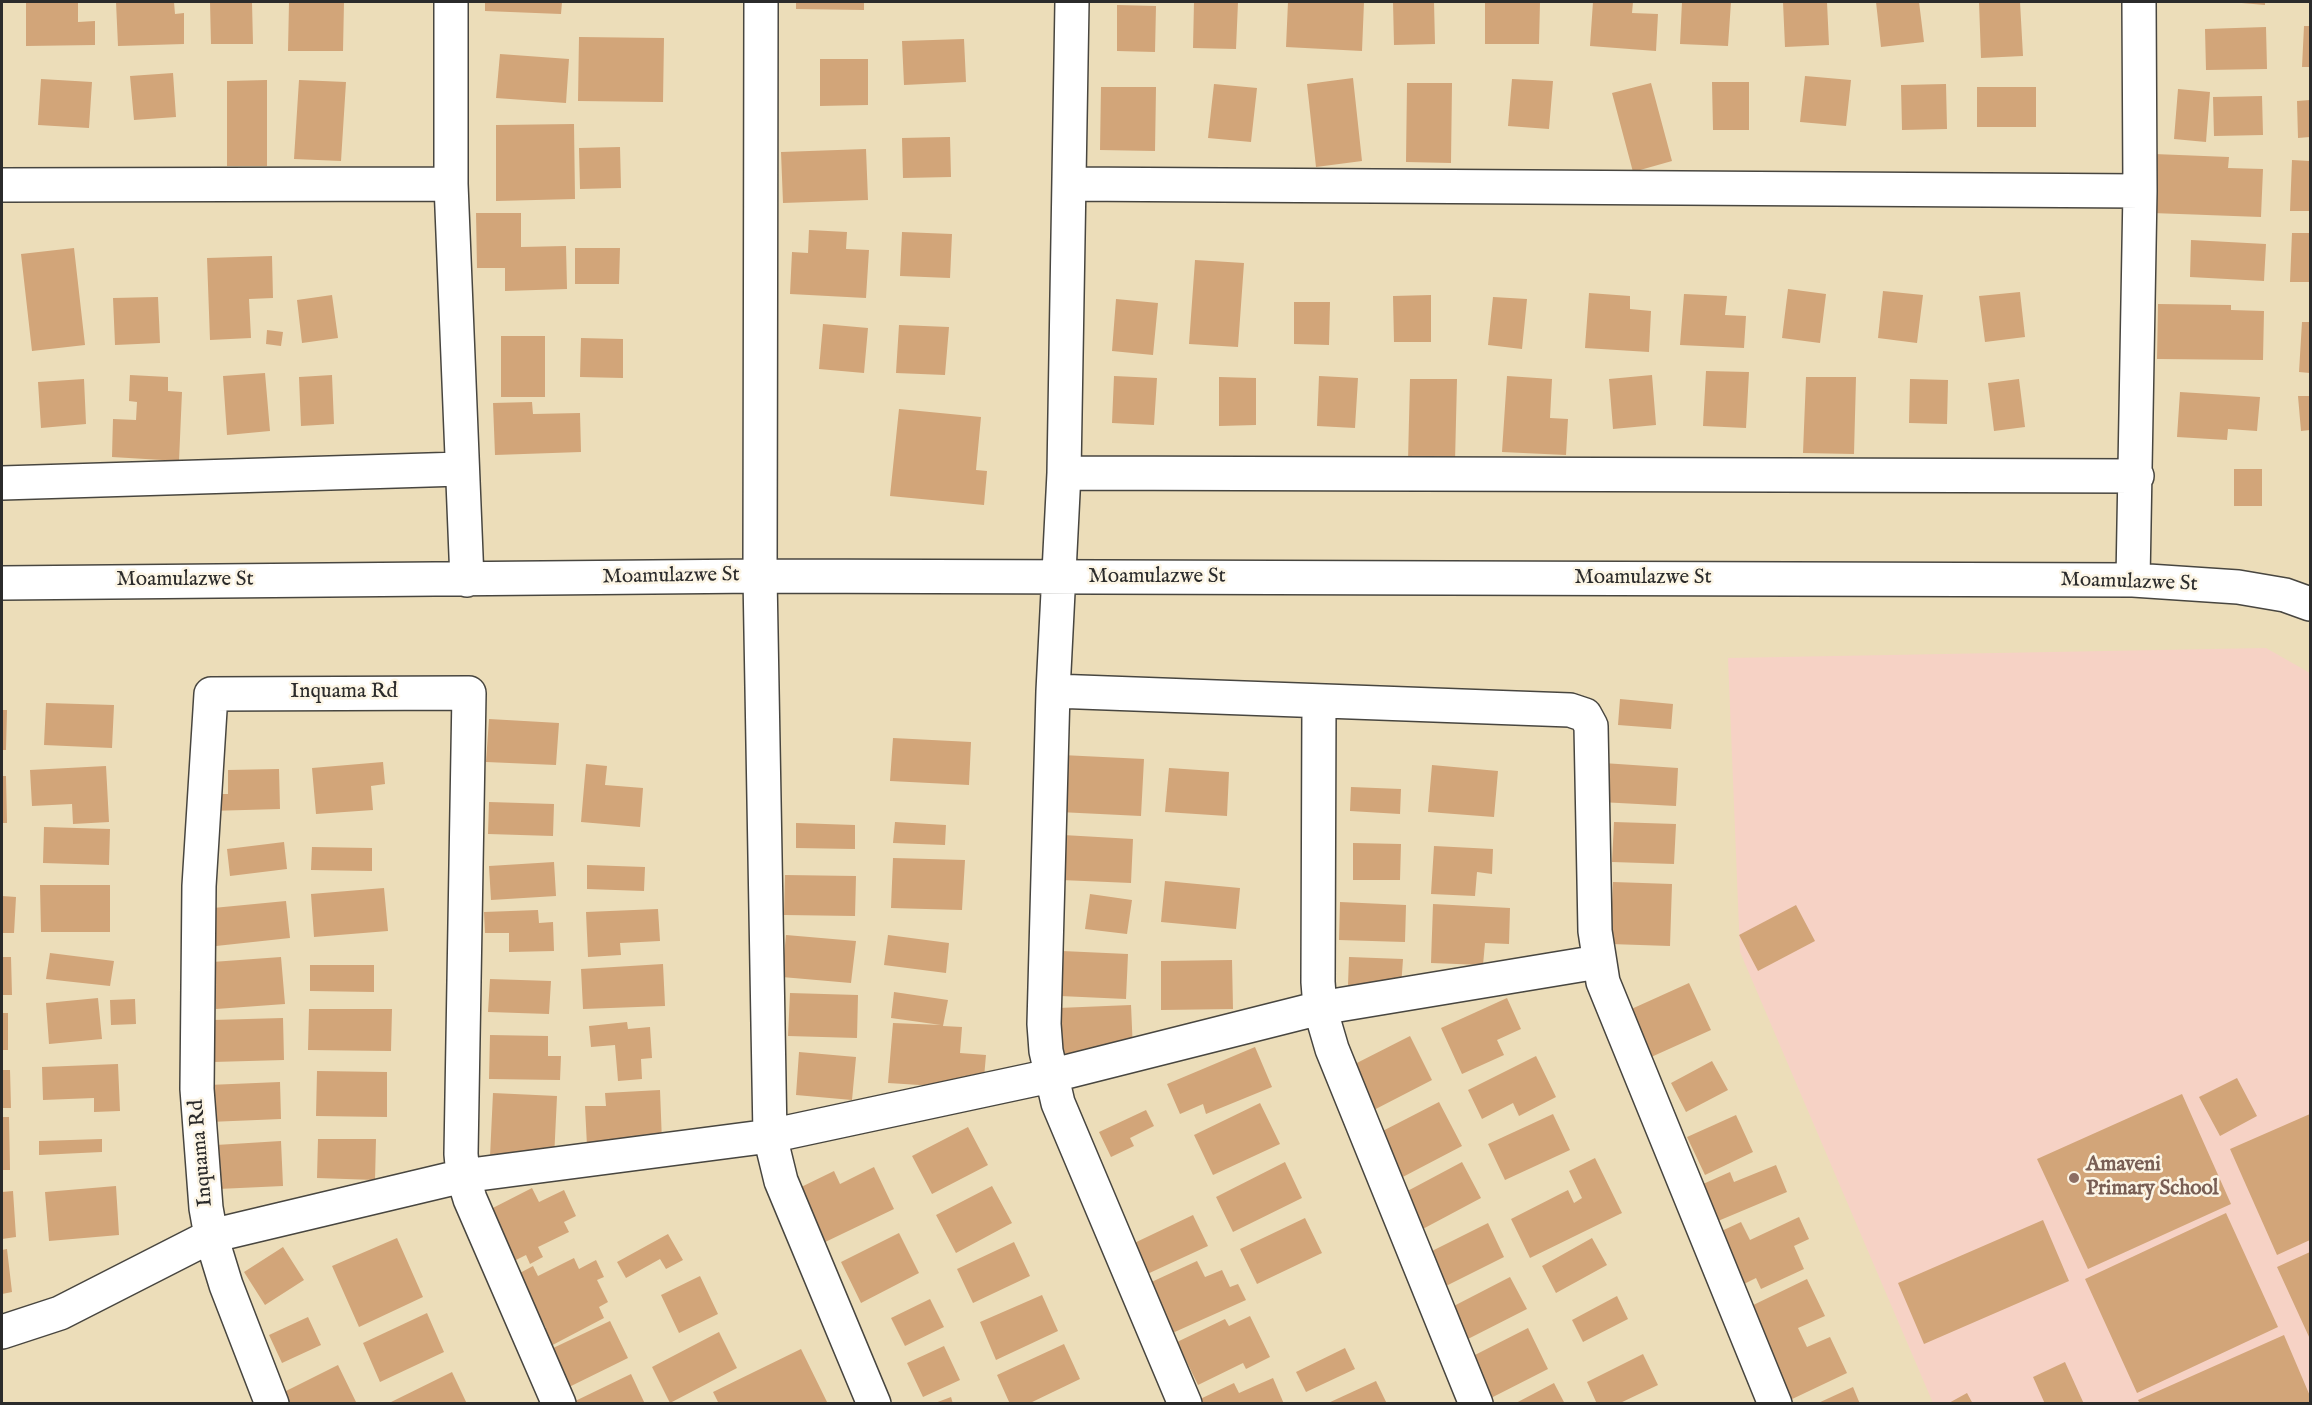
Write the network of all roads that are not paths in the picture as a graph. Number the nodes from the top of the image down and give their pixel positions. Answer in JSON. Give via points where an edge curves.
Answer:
{"nodes":[{"id":1,"x":451,"y":2,"type":"edge"},
{"id":2,"x":761,"y":2,"type":"edge"},
{"id":3,"x":1072,"y":2,"type":"edge"},
{"id":4,"x":2139,"y":2,"type":"edge"},
{"id":5,"x":451,"y":183,"type":"junction"},
{"id":6,"x":1069,"y":184,"type":"junction"},
{"id":7,"x":2,"y":185,"type":"edge"},
{"id":8,"x":2140,"y":191,"type":"junction"},
{"id":9,"x":461,"y":469,"type":"junction"},
{"id":10,"x":1064,"y":473,"type":"junction"},
{"id":11,"x":2137,"y":476,"type":"junction"},
{"id":12,"x":2,"y":483,"type":"edge"},
{"id":13,"x":760,"y":576,"type":"junction"},
{"id":14,"x":1058,"y":578,"type":"junction"},
{"id":15,"x":467,"y":580,"type":"junction"},
{"id":16,"x":2133,"y":580,"type":"junction"},
{"id":17,"x":2,"y":583,"type":"edge"},
{"id":18,"x":2310,"y":604,"type":"edge"},
{"id":19,"x":1053,"y":691,"type":"junction"},
{"id":20,"x":1319,"y":701,"type":"junction"},
{"id":21,"x":1598,"y":962,"type":"junction"},
{"id":22,"x":1320,"y":1008,"type":"junction"},
{"id":23,"x":1050,"y":1076,"type":"junction"},
{"id":24,"x":770,"y":1136,"type":"junction"},
{"id":25,"x":463,"y":1176,"type":"junction"},
{"id":26,"x":211,"y":1236,"type":"junction"},
{"id":27,"x":2,"y":1332,"type":"edge"},
{"id":28,"x":272,"y":1404,"type":"edge"},
{"id":29,"x":560,"y":1404,"type":"edge"},
{"id":30,"x":874,"y":1404,"type":"edge"},
{"id":31,"x":1185,"y":1404,"type":"edge"},
{"id":32,"x":1476,"y":1404,"type":"edge"},
{"id":33,"x":1775,"y":1404,"type":"edge"}],
"edges":[{"from":1,"to":5,"type":"street"},
{"from":2,"to":13,"type":"street"},
{"from":3,"to":6,"type":"street"},
{"from":4,"to":8,"type":"street"},
{"from":5,"to":7,"type":"street"},
{"from":5,"to":9,"type":"street"},
{"from":6,"to":8,"type":"street"},
{"from":6,"to":10,"type":"street"},
{"from":8,"to":11,"type":"street"},
{"from":9,"to":12,"type":"street"},
{"from":9,"to":15,"type":"street"},
{"from":10,"to":11,"type":"street"},
{"from":10,"to":14,"type":"street"},
{"from":11,"to":16,"type":"street"},
{"from":13,"to":14,"type":"street","name":"Moamulazwe St"},
{"from":13,"to":15,"type":"street","name":"Moamulazwe St"},
{"from":13,"to":24,"type":"street"},
{"from":14,"to":16,"type":"street","name":"Moamulazwe St"},
{"from":14,"to":19,"type":"street"},
{"from":15,"to":17,"type":"street","name":"Moamulazwe St"},
{"from":16,"to":18,"type":"street","name":"Moamulazwe St","via":[[2238,587],[2285,595]]},
{"from":19,"to":20,"type":"street"},
{"from":19,"to":23,"type":"street","via":[[1044,1024]]},
{"from":20,"to":21,"type":"street","via":[[1570,710],[1585,715],[1591,726]]},
{"from":20,"to":22,"type":"street"},
{"from":21,"to":22,"type":"street"},
{"from":21,"to":33,"type":"street"},
{"from":22,"to":23,"type":"street"},
{"from":22,"to":32,"type":"street","via":[[1332,1049]]},
{"from":23,"to":24,"type":"street"},
{"from":23,"to":31,"type":"street","via":[[1068,1128]]},
{"from":24,"to":25,"type":"street"},
{"from":24,"to":30,"type":"street","via":[[781,1180]]},
{"from":25,"to":26,"type":"street"},
{"from":25,"to":26,"type":"street","name":"Inquama Rd","via":[[469,693],[211,694],[199,886],[197,1089]]},
{"from":25,"to":29,"type":"street","name":"Inquama Rd"},
{"from":26,"to":27,"type":"street","via":[[60,1313]]},
{"from":26,"to":28,"type":"street","name":"Inquama Rd"}]}
